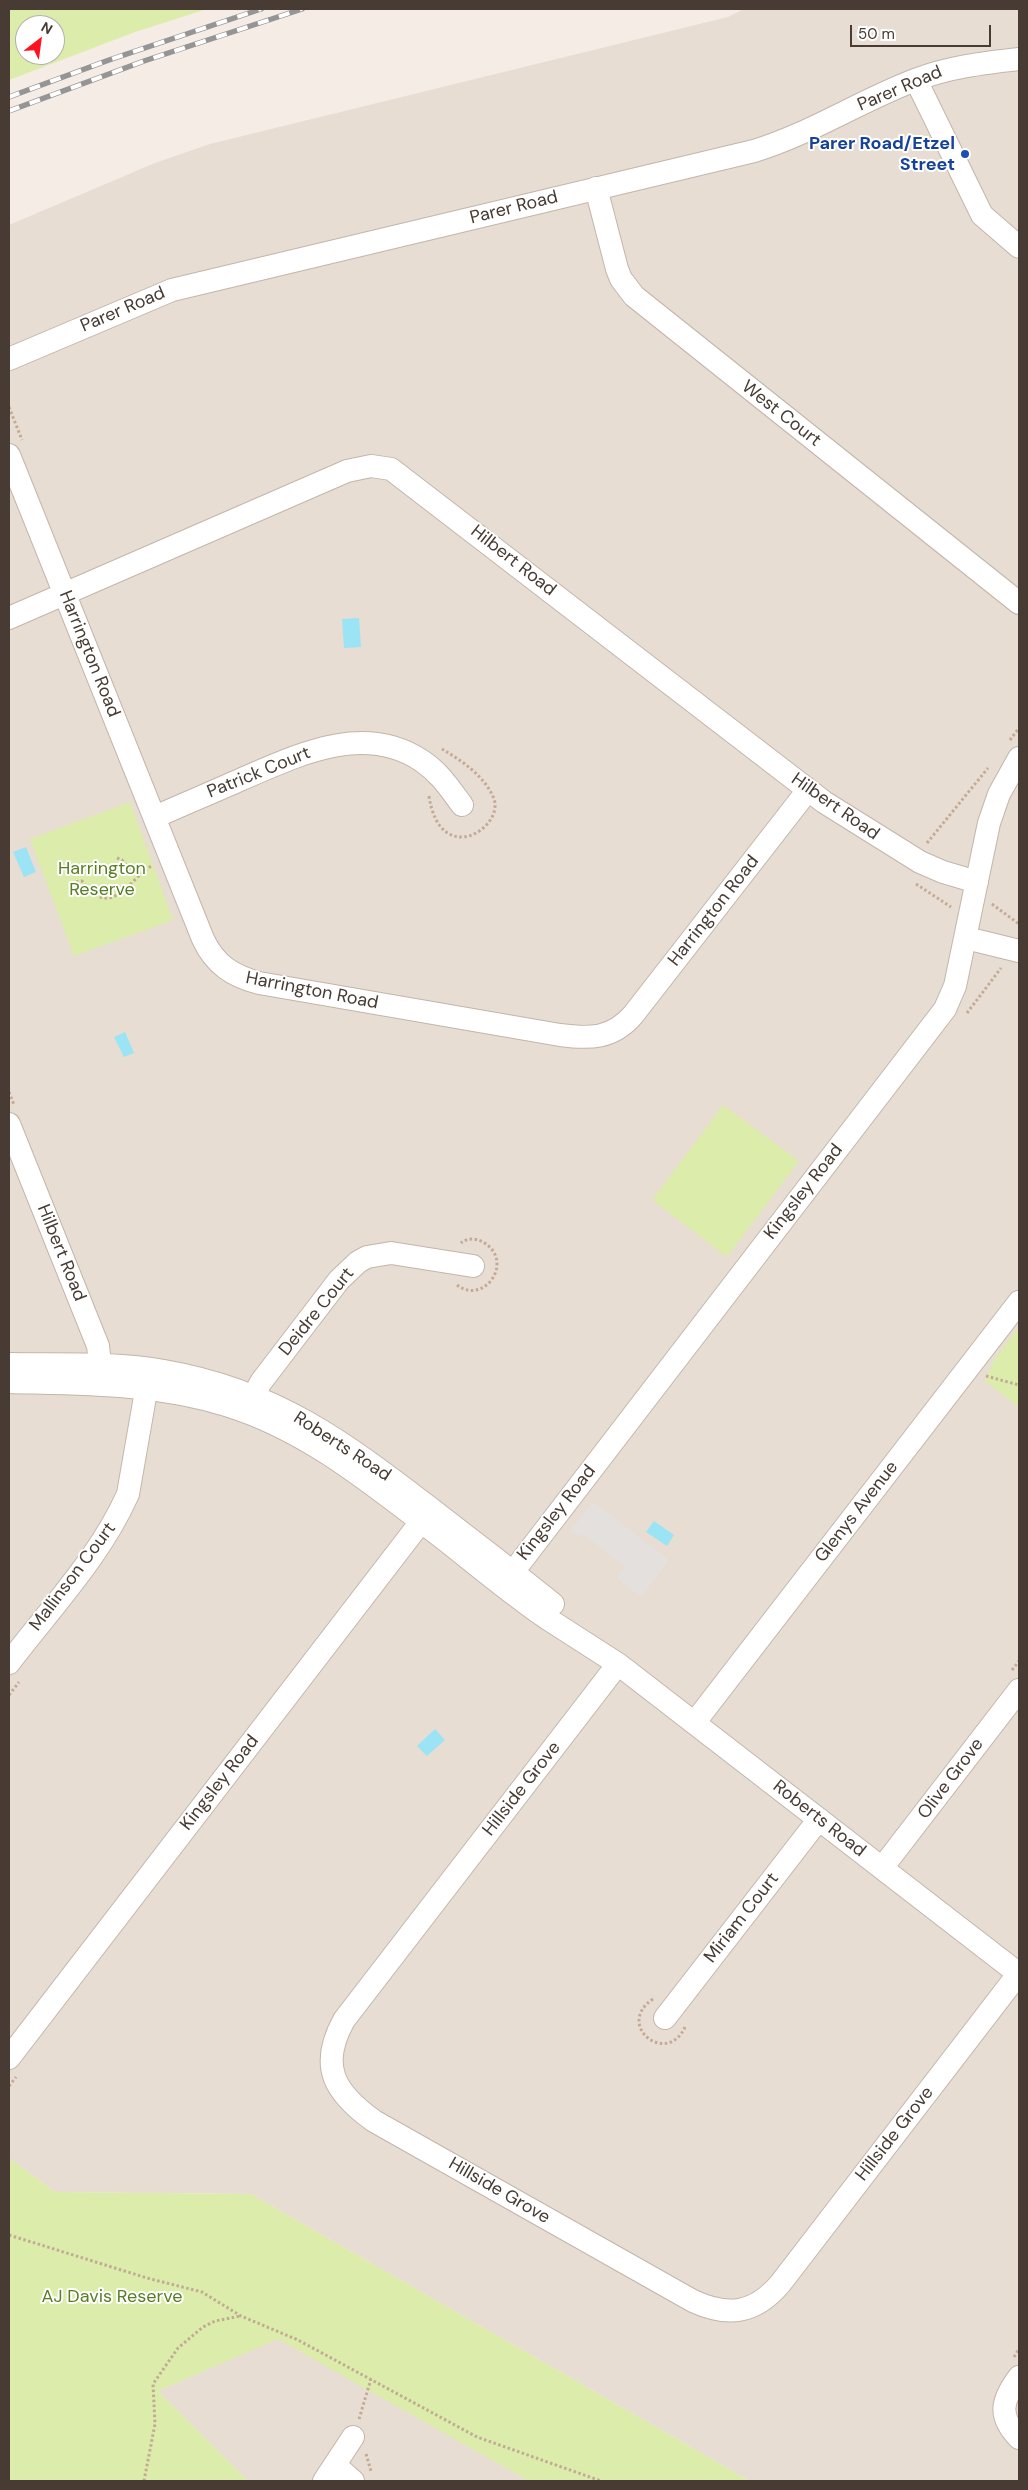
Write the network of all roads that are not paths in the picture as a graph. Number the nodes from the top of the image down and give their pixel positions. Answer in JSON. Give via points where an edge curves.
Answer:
{"nodes":[{"id":1,"x":1019,"y":59,"type":"edge"},
{"id":2,"x":916,"y":80,"type":"junction"},
{"id":3,"x":596,"y":188,"type":"junction"},
{"id":4,"x":1019,"y":247,"type":"edge"},
{"id":5,"x":9,"y":359,"type":"edge"},
{"id":6,"x":9,"y":456,"type":"edge"},
{"id":7,"x":64,"y":593,"type":"junction"},
{"id":8,"x":1019,"y":603,"type":"edge"},
{"id":9,"x":9,"y":618,"type":"edge"},
{"id":10,"x":1019,"y":758,"type":"edge"},
{"id":11,"x":808,"y":790,"type":"junction"},
{"id":12,"x":462,"y":805,"type":"dead end"},
{"id":13,"x":155,"y":817,"type":"junction"},
{"id":14,"x":977,"y":882,"type":"junction"},
{"id":15,"x":966,"y":938,"type":"junction"},
{"id":16,"x":1019,"y":952,"type":"edge"},
{"id":17,"x":9,"y":1124,"type":"edge"},
{"id":18,"x":474,"y":1266,"type":"dead end"},
{"id":19,"x":1019,"y":1302,"type":"edge"},
{"id":20,"x":9,"y":1364,"type":"edge"},
{"id":21,"x":102,"y":1375,"type":"junction"},
{"id":22,"x":148,"y":1379,"type":"junction"},
{"id":23,"x":9,"y":1382,"type":"edge"},
{"id":24,"x":249,"y":1403,"type":"junction"},
{"id":25,"x":426,"y":1515,"type":"junction"},
{"id":26,"x":508,"y":1578,"type":"junction"},
{"id":27,"x":9,"y":1662,"type":"edge"},
{"id":28,"x":618,"y":1664,"type":"junction"},
{"id":29,"x":1019,"y":1690,"type":"edge"},
{"id":30,"x":695,"y":1722,"type":"junction"},
{"id":31,"x":819,"y":1819,"type":"junction"},
{"id":32,"x":882,"y":1868,"type":"junction"},
{"id":33,"x":1019,"y":1974,"type":"edge"},
{"id":34,"x":665,"y":2018,"type":"dead end"},
{"id":35,"x":9,"y":2058,"type":"edge"},
{"id":36,"x":1019,"y":2378,"type":"edge"},
{"id":37,"x":353,"y":2437,"type":"road end"},
{"id":38,"x":1019,"y":2438,"type":"edge"},
{"id":39,"x":329,"y":2473,"type":"edge"},
{"id":40,"x":353,"y":2481,"type":"edge"}],
"edges":[{"from":1,"to":2,"type":"street","name":"Parer Road","via":[[965,65]]},
{"from":2,"to":3,"type":"street","name":"Parer Road","via":[[769,146]]},
{"from":2,"to":4,"type":"street","via":[[982,215]]},
{"from":3,"to":5,"type":"street","name":"Parer Road","via":[[172,290]]},
{"from":3,"to":8,"type":"street","name":"West Court","via":[[620,279],[634,296]]},
{"from":6,"to":7,"type":"street","name":"Harrington Road"},
{"from":7,"to":9,"type":"street","name":"Hilbert Road"},
{"from":7,"to":11,"type":"street","name":"Hilbert Road","via":[[347,471],[371,466],[391,469]]},
{"from":7,"to":13,"type":"street","name":"Harrington Road"},
{"from":10,"to":14,"type":"street","name":"Kingsley Road","via":[[991,814]]},
{"from":11,"to":13,"type":"street","name":"Harrington Road","via":[[627,1022],[606,1036],[586,1039],[259,983],[237,976],[216,961],[209,951]]},
{"from":11,"to":14,"type":"street","name":"Hilbert Road","via":[[920,862]]},
{"from":12,"to":13,"type":"street","name":"Patrick Court","via":[[441,775],[421,760],[396,749],[368,743],[337,744],[303,753]]},
{"from":14,"to":15,"type":"street","name":"Kingsley Road","via":[[962,911]]},
{"from":15,"to":16,"type":"street"},
{"from":15,"to":26,"type":"street","name":"Kingsley Road","via":[[955,986],[945,1009]]},
{"from":17,"to":21,"type":"street","name":"Hilbert Road","via":[[93,1332]]},
{"from":18,"to":24,"type":"street","name":"Deidre Court","via":[[391,1253],[377,1254],[358,1262],[339,1280]]},
{"from":19,"to":30,"type":"street","name":"Glenys Avenue"},
{"from":20,"to":21,"type":"street","name":"Roberts Road"},
{"from":21,"to":22,"type":"street","name":"Roberts Road"},
{"from":21,"to":23,"type":"street","name":"Roberts Road"},
{"from":22,"to":24,"type":"street","name":"Roberts Road","via":[[191,1396]]},
{"from":22,"to":27,"type":"street","name":"Mallinson Court","via":[[128,1494],[114,1524]]},
{"from":24,"to":25,"type":"street","name":"Roberts Road"},
{"from":25,"to":26,"type":"street","name":"Roberts Road"},
{"from":25,"to":35,"type":"street","name":"Kingsley Road"},
{"from":26,"to":28,"type":"street","name":"Roberts Road","via":[[547,1618]]},
{"from":28,"to":30,"type":"street","name":"Roberts Road"},
{"from":28,"to":33,"type":"street","name":"Hillside Grove","via":[[344,2020],[334,2040],[332,2064],[338,2086],[352,2105],[374,2121],[693,2301],[716,2310],[740,2310],[764,2299],[780,2284]]},
{"from":29,"to":32,"type":"street","name":"Olive Grove"},
{"from":30,"to":31,"type":"street","name":"Roberts Road"},
{"from":31,"to":32,"type":"street","name":"Roberts Road"},
{"from":31,"to":34,"type":"street","name":"Miriam Court"},
{"from":32,"to":33,"type":"street","name":"Roberts Road"},
{"from":36,"to":38,"type":"street","via":[[1009,2390],[1003,2407],[1009,2428]]},
{"from":37,"to":39,"type":"street"},
{"from":39,"to":40,"type":"street"}]}
